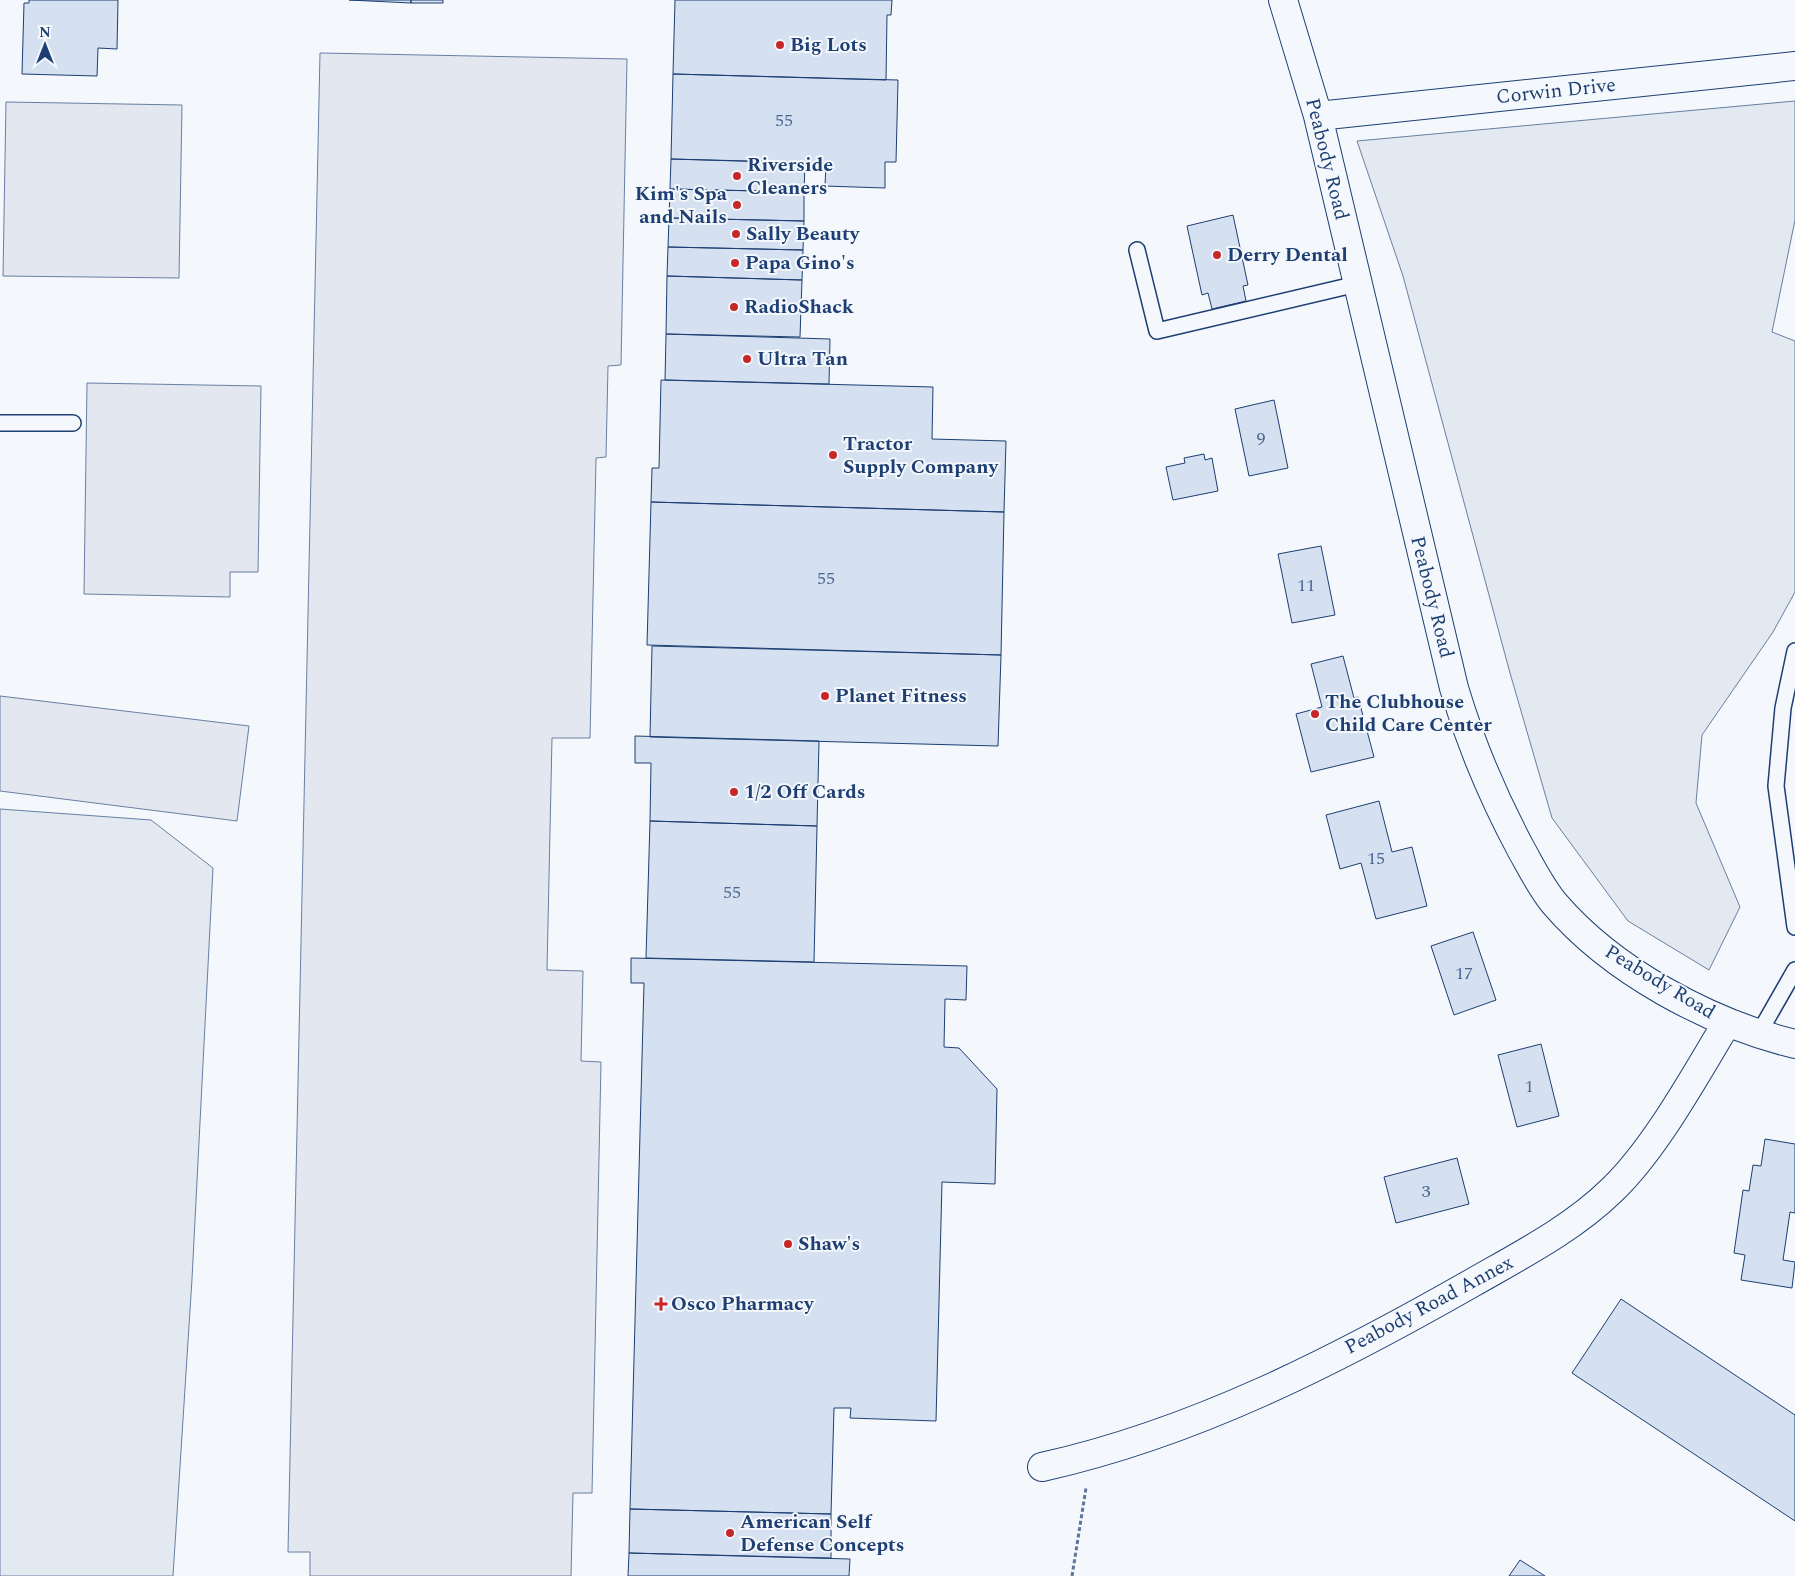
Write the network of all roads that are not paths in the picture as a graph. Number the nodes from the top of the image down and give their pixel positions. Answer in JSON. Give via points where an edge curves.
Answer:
{"nodes":[{"id":1,"x":1283,"y":0,"type":"edge"},
{"id":2,"x":1795,"y":66,"type":"edge"},
{"id":3,"x":1318,"y":116,"type":"junction"},
{"id":4,"x":1137,"y":250,"type":"dead end"},
{"id":5,"x":1357,"y":284,"type":"junction"},
{"id":6,"x":0,"y":423,"type":"edge"},
{"id":7,"x":73,"y":424,"type":"dead end"},
{"id":8,"x":1795,"y":651,"type":"edge"},
{"id":9,"x":1795,"y":926,"type":"edge"},
{"id":10,"x":1795,"y":970,"type":"edge"},
{"id":11,"x":1727,"y":1023,"type":"junction"},
{"id":12,"x":1759,"y":1033,"type":"junction"},
{"id":13,"x":1795,"y":1044,"type":"edge"},
{"id":14,"x":1042,"y":1466,"type":"dead end"}],
"edges":[{"from":1,"to":3,"type":"street","name":"Peabody Road"},
{"from":2,"to":3,"type":"street","name":"Corwin Drive"},
{"from":3,"to":5,"type":"street","name":"Peabody Road"},
{"from":4,"to":5,"type":"lane","via":[[1157,331]]},
{"from":5,"to":11,"type":"street","name":"Peabody Road","via":[[1454,688],[1485,775],[1510,829],[1554,902],[1594,942],[1657,985]]},
{"from":6,"to":7,"type":"lane"},
{"from":8,"to":9,"type":"lane","via":[[1783,708],[1776,786]]},
{"from":10,"to":12,"type":"lane"},
{"from":11,"to":12,"type":"street","name":"Peabody Road"},
{"from":11,"to":14,"type":"street","name":"Peabody Road Annex","via":[[1638,1159],[1615,1188],[1579,1220],[1433,1306],[1282,1382],[1192,1421],[1092,1456]]},
{"from":12,"to":13,"type":"street","name":"Peabody Road"}]}
